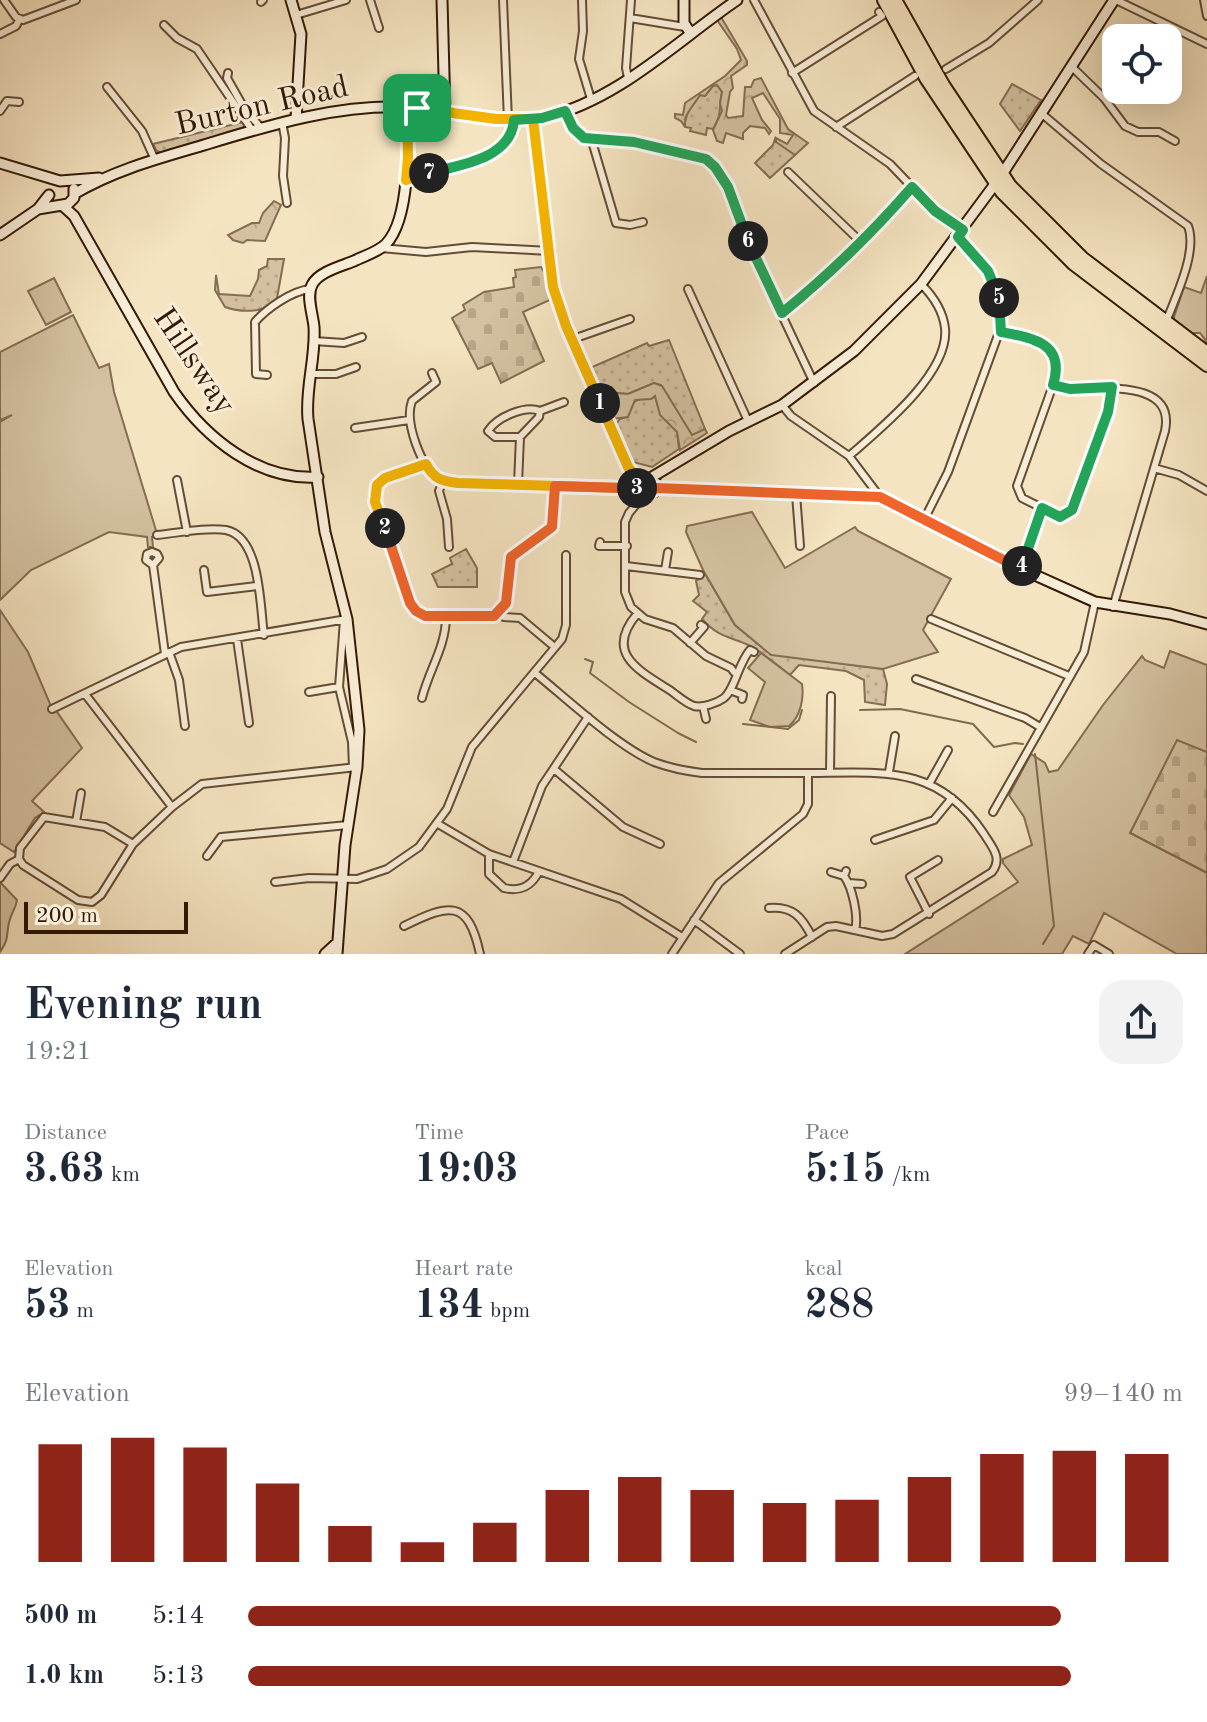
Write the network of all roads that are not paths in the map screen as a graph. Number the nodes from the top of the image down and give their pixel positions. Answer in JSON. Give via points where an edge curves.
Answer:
{"nodes":[{"id":1,"x":4,"y":0,"type":"edge"},
{"id":2,"x":76,"y":0,"type":"edge"},
{"id":3,"x":291,"y":0,"type":"edge"},
{"id":4,"x":346,"y":0,"type":"edge"},
{"id":5,"x":370,"y":0,"type":"edge"},
{"id":6,"x":442,"y":0,"type":"edge"},
{"id":7,"x":503,"y":0,"type":"edge"},
{"id":8,"x":582,"y":0,"type":"edge"},
{"id":9,"x":631,"y":0,"type":"edge"},
{"id":10,"x":684,"y":0,"type":"edge"},
{"id":11,"x":737,"y":0,"type":"edge"},
{"id":12,"x":754,"y":0,"type":"edge"},
{"id":13,"x":895,"y":0,"type":"edge"},
{"id":14,"x":1038,"y":0,"type":"edge"},
{"id":15,"x":1115,"y":0,"type":"edge"},
{"id":16,"x":1204,"y":0,"type":"edge"},
{"id":17,"x":882,"y":6,"type":"edge"},
{"id":18,"x":296,"y":15,"type":"junction"},
{"id":19,"x":1207,"y":16,"type":"edge"},
{"id":20,"x":630,"y":18,"type":"junction"},
{"id":21,"x":19,"y":20,"type":"junction"},
{"id":22,"x":164,"y":25,"type":"dead end"},
{"id":23,"x":379,"y":28,"type":"dead end"},
{"id":24,"x":688,"y":30,"type":"junction"},
{"id":25,"x":0,"y":34,"type":"edge"},
{"id":26,"x":1207,"y":44,"type":"edge"},
{"id":27,"x":1071,"y":66,"type":"junction"},
{"id":28,"x":946,"y":69,"type":"dead end"},
{"id":29,"x":228,"y":73,"type":"dead end"},
{"id":30,"x":792,"y":73,"type":"junction"},
{"id":31,"x":915,"y":76,"type":"dead end"},
{"id":32,"x":628,"y":78,"type":"junction"},
{"id":33,"x":107,"y":87,"type":"dead end"},
{"id":34,"x":4,"y":90,"type":"dead end"},
{"id":35,"x":591,"y":99,"type":"junction"},
{"id":36,"x":7,"y":101,"type":"junction"},
{"id":37,"x":19,"y":102,"type":"dead end"},
{"id":38,"x":407,"y":107,"type":"junction"},
{"id":39,"x":0,"y":111,"type":"edge"},
{"id":40,"x":565,"y":111,"type":"junction"},
{"id":41,"x":445,"y":112,"type":"junction"},
{"id":42,"x":1041,"y":113,"type":"junction"},
{"id":43,"x":296,"y":119,"type":"junction"},
{"id":44,"x":533,"y":119,"type":"junction"},
{"id":45,"x":511,"y":120,"type":"junction"},
{"id":46,"x":282,"y":122,"type":"junction"},
{"id":47,"x":836,"y":127,"type":"junction"},
{"id":48,"x":256,"y":129,"type":"junction"},
{"id":49,"x":591,"y":138,"type":"junction"},
{"id":50,"x":1175,"y":142,"type":"dead end"},
{"id":51,"x":155,"y":160,"type":"junction"},
{"id":52,"x":0,"y":163,"type":"edge"},
{"id":53,"x":788,"y":172,"type":"dead end"},
{"id":54,"x":35,"y":174,"type":"junction"},
{"id":55,"x":103,"y":178,"type":"junction"},
{"id":56,"x":406,"y":180,"type":"junction"},
{"id":57,"x":998,"y":180,"type":"junction"},
{"id":58,"x":63,"y":181,"type":"junction"},
{"id":59,"x":912,"y":187,"type":"junction"},
{"id":60,"x":49,"y":193,"type":"junction"},
{"id":61,"x":74,"y":196,"type":"junction"},
{"id":62,"x":287,"y":203,"type":"dead end"},
{"id":63,"x":61,"y":206,"type":"junction"},
{"id":64,"x":38,"y":209,"type":"junction"},
{"id":65,"x":74,"y":216,"type":"junction"},
{"id":66,"x":643,"y":222,"type":"dead end"},
{"id":67,"x":394,"y":232,"type":"junction"},
{"id":68,"x":960,"y":234,"type":"junction"},
{"id":69,"x":0,"y":235,"type":"edge"},
{"id":70,"x":862,"y":243,"type":"junction"},
{"id":71,"x":381,"y":248,"type":"junction"},
{"id":72,"x":400,"y":250,"type":"junction"},
{"id":73,"x":550,"y":251,"type":"junction"},
{"id":74,"x":921,"y":284,"type":"junction"},
{"id":75,"x":310,"y":289,"type":"junction"},
{"id":76,"x":688,"y":289,"type":"dead end"},
{"id":77,"x":782,"y":313,"type":"junction"},
{"id":78,"x":630,"y":319,"type":"dead end"},
{"id":79,"x":1166,"y":322,"type":"junction"},
{"id":80,"x":1001,"y":332,"type":"junction"},
{"id":81,"x":362,"y":337,"type":"dead end"},
{"id":82,"x":573,"y":339,"type":"junction"},
{"id":83,"x":314,"y":341,"type":"junction"},
{"id":84,"x":344,"y":343,"type":"junction"},
{"id":85,"x":1207,"y":353,"type":"edge"},
{"id":86,"x":345,"y":355,"type":"dead end"},
{"id":87,"x":1207,"y":365,"type":"edge"},
{"id":88,"x":356,"y":367,"type":"dead end"},
{"id":89,"x":432,"y":373,"type":"dead end"},
{"id":90,"x":312,"y":374,"type":"junction"},
{"id":91,"x":267,"y":375,"type":"dead end"},
{"id":92,"x":814,"y":383,"type":"junction"},
{"id":93,"x":1053,"y":385,"type":"junction"},
{"id":94,"x":1112,"y":387,"type":"junction"},
{"id":95,"x":564,"y":402,"type":"dead end"},
{"id":96,"x":782,"y":405,"type":"junction"},
{"id":97,"x":540,"y":411,"type":"junction"},
{"id":98,"x":409,"y":420,"type":"junction"},
{"id":99,"x":748,"y":421,"type":"junction"},
{"id":100,"x":355,"y":428,"type":"dead end"},
{"id":101,"x":520,"y":437,"type":"junction"},
{"id":102,"x":849,"y":456,"type":"junction"},
{"id":103,"x":426,"y":464,"type":"junction"},
{"id":104,"x":1154,"y":468,"type":"junction"},
{"id":105,"x":318,"y":477,"type":"junction"},
{"id":106,"x":652,"y":477,"type":"junction"},
{"id":107,"x":177,"y":480,"type":"dead end"},
{"id":108,"x":443,"y":481,"type":"junction"},
{"id":109,"x":637,"y":482,"type":"junction"},
{"id":110,"x":518,"y":484,"type":"junction"},
{"id":111,"x":555,"y":486,"type":"junction"},
{"id":112,"x":656,"y":488,"type":"junction"},
{"id":113,"x":1207,"y":491,"type":"edge"},
{"id":114,"x":796,"y":494,"type":"junction"},
{"id":115,"x":644,"y":495,"type":"junction"},
{"id":116,"x":880,"y":497,"type":"junction"},
{"id":117,"x":1042,"y":508,"type":"junction"},
{"id":118,"x":923,"y":521,"type":"junction"},
{"id":119,"x":187,"y":532,"type":"junction"},
{"id":120,"x":157,"y":535,"type":"dead end"},
{"id":121,"x":600,"y":542,"type":"dead end"},
{"id":122,"x":627,"y":546,"type":"junction"},
{"id":123,"x":800,"y":546,"type":"dead end"},
{"id":124,"x":449,"y":547,"type":"dead end"},
{"id":125,"x":668,"y":552,"type":"dead end"},
{"id":126,"x":566,"y":555,"type":"dead end"},
{"id":127,"x":153,"y":565,"type":"dead end"},
{"id":128,"x":626,"y":566,"type":"junction"},
{"id":129,"x":1021,"y":569,"type":"junction"},
{"id":130,"x":204,"y":570,"type":"dead end"},
{"id":131,"x":665,"y":570,"type":"junction"},
{"id":132,"x":700,"y":575,"type":"dead end"},
{"id":133,"x":257,"y":586,"type":"junction"},
{"id":134,"x":1095,"y":602,"type":"junction"},
{"id":135,"x":1113,"y":607,"type":"junction"},
{"id":136,"x":499,"y":613,"type":"junction"},
{"id":137,"x":637,"y":614,"type":"junction"},
{"id":138,"x":446,"y":617,"type":"junction"},
{"id":139,"x":931,"y":619,"type":"dead end"},
{"id":140,"x":345,"y":620,"type":"junction"},
{"id":141,"x":1207,"y":624,"type":"edge"},
{"id":142,"x":701,"y":625,"type":"dead end"},
{"id":143,"x":264,"y":635,"type":"junction"},
{"id":144,"x":237,"y":639,"type":"junction"},
{"id":145,"x":690,"y":643,"type":"junction"},
{"id":146,"x":551,"y":644,"type":"dead end"},
{"id":147,"x":754,"y":652,"type":"dead end"},
{"id":148,"x":167,"y":653,"type":"junction"},
{"id":149,"x":734,"y":672,"type":"junction"},
{"id":150,"x":535,"y":673,"type":"junction"},
{"id":151,"x":1069,"y":676,"type":"junction"},
{"id":152,"x":916,"y":679,"type":"dead end"},
{"id":153,"x":339,"y":687,"type":"junction"},
{"id":154,"x":730,"y":690,"type":"junction"},
{"id":155,"x":309,"y":692,"type":"dead end"},
{"id":156,"x":85,"y":694,"type":"junction"},
{"id":157,"x":831,"y":696,"type":"dead end"},
{"id":158,"x":422,"y":698,"type":"dead end"},
{"id":159,"x":742,"y":699,"type":"dead end"},
{"id":160,"x":703,"y":706,"type":"junction"},
{"id":161,"x":52,"y":709,"type":"dead end"},
{"id":162,"x":588,"y":717,"type":"junction"},
{"id":163,"x":706,"y":719,"type":"dead end"},
{"id":164,"x":249,"y":723,"type":"dead end"},
{"id":165,"x":185,"y":726,"type":"dead end"},
{"id":166,"x":1040,"y":727,"type":"junction"},
{"id":167,"x":895,"y":736,"type":"dead end"},
{"id":168,"x":948,"y":750,"type":"dead end"},
{"id":169,"x":355,"y":767,"type":"junction"},
{"id":170,"x":554,"y":769,"type":"junction"},
{"id":171,"x":830,"y":772,"type":"junction"},
{"id":172,"x":889,"y":772,"type":"junction"},
{"id":173,"x":808,"y":773,"type":"junction"},
{"id":174,"x":929,"y":784,"type":"junction"},
{"id":175,"x":81,"y":793,"type":"dead end"},
{"id":176,"x":952,"y":798,"type":"junction"},
{"id":177,"x":172,"y":807,"type":"junction"},
{"id":178,"x":993,"y":812,"type":"dead end"},
{"id":179,"x":76,"y":822,"type":"junction"},
{"id":180,"x":438,"y":824,"type":"junction"},
{"id":181,"x":348,"y":825,"type":"junction"},
{"id":182,"x":875,"y":840,"type":"dead end"},
{"id":183,"x":133,"y":844,"type":"junction"},
{"id":184,"x":660,"y":844,"type":"dead end"},
{"id":185,"x":489,"y":854,"type":"junction"},
{"id":186,"x":207,"y":856,"type":"dead end"},
{"id":187,"x":19,"y":859,"type":"junction"},
{"id":188,"x":938,"y":860,"type":"dead end"},
{"id":189,"x":513,"y":862,"type":"junction"},
{"id":190,"x":539,"y":871,"type":"junction"},
{"id":191,"x":831,"y":872,"type":"dead end"},
{"id":192,"x":0,"y":878,"type":"edge"},
{"id":193,"x":343,"y":879,"type":"junction"},
{"id":194,"x":275,"y":882,"type":"dead end"},
{"id":195,"x":849,"y":883,"type":"junction"},
{"id":196,"x":862,"y":884,"type":"dead end"},
{"id":197,"x":769,"y":908,"type":"dead end"},
{"id":198,"x":929,"y":914,"type":"junction"},
{"id":199,"x":694,"y":920,"type":"junction"},
{"id":200,"x":404,"y":926,"type":"dead end"},
{"id":201,"x":855,"y":930,"type":"junction"},
{"id":202,"x":682,"y":937,"type":"junction"},
{"id":203,"x":812,"y":937,"type":"junction"},
{"id":204,"x":338,"y":942,"type":"junction"},
{"id":205,"x":325,"y":954,"type":"edge"},
{"id":206,"x":337,"y":954,"type":"edge"},
{"id":207,"x":480,"y":954,"type":"edge"},
{"id":208,"x":672,"y":954,"type":"edge"},
{"id":209,"x":740,"y":954,"type":"edge"},
{"id":210,"x":785,"y":954,"type":"edge"},
{"id":211,"x":1088,"y":954,"type":"edge"},
{"id":212,"x":1109,"y":954,"type":"edge"}],
"edges":[{"from":1,"to":21,"type":"street"},
{"from":2,"to":21,"type":"street"},
{"from":3,"to":18,"type":"street"},
{"from":4,"to":18,"type":"street"},
{"from":5,"to":23,"type":"street"},
{"from":6,"to":41,"type":"street"},
{"from":7,"to":45,"type":"street"},
{"from":8,"to":35,"type":"street","via":[[579,59]]},
{"from":9,"to":20,"type":"street"},
{"from":10,"to":24,"type":"street"},
{"from":11,"to":24,"type":"street","name":"Burton Road"},
{"from":12,"to":30,"type":"street"},
{"from":13,"to":57,"type":"highway"},
{"from":14,"to":28,"type":"street","via":[[989,43]]},
{"from":15,"to":26,"type":"street"},
{"from":15,"to":27,"type":"street"},
{"from":16,"to":19,"type":"street"},
{"from":17,"to":30,"type":"street","via":[[882,16]]},
{"from":17,"to":57,"type":"highway"},
{"from":18,"to":43,"type":"street","via":[[301,42]]},
{"from":20,"to":24,"type":"street"},
{"from":20,"to":32,"type":"street"},
{"from":21,"to":25,"type":"street"},
{"from":22,"to":48,"type":"street","via":[[197,49]]},
{"from":24,"to":32,"type":"street","name":"Burton Road"},
{"from":27,"to":42,"type":"street"},
{"from":27,"to":50,"type":"street","via":[[1125,126],[1159,132]]},
{"from":29,"to":48,"type":"street"},
{"from":30,"to":47,"type":"street","via":[[811,108]]},
{"from":31,"to":47,"type":"street"},
{"from":32,"to":35,"type":"street","name":"Burton Road"},
{"from":33,"to":51,"type":"street","via":[[142,131]]},
{"from":34,"to":36,"type":"street"},
{"from":35,"to":40,"type":"street","name":"Burton Road"},
{"from":36,"to":37,"type":"street"},
{"from":36,"to":39,"type":"street"},
{"from":38,"to":41,"type":"street","name":"Burton Road"},
{"from":38,"to":43,"type":"street","name":"Burton Road"},
{"from":38,"to":56,"type":"street"},
{"from":40,"to":44,"type":"street","name":"Burton Road"},
{"from":40,"to":49,"type":"street","via":[[577,132]]},
{"from":41,"to":45,"type":"street","name":"Burton Road"},
{"from":42,"to":57,"type":"street"},
{"from":42,"to":79,"type":"street","via":[[1188,226],[1185,274]]},
{"from":43,"to":46,"type":"street","name":"Burton Road"},
{"from":44,"to":45,"type":"street","name":"Burton Road"},
{"from":44,"to":73,"type":"street"},
{"from":45,"to":56,"type":"street","via":[[513,129],[491,155]]},
{"from":46,"to":48,"type":"street","name":"Burton Road"},
{"from":46,"to":62,"type":"street"},
{"from":47,"to":59,"type":"street","via":[[890,164]]},
{"from":48,"to":51,"type":"street","name":"Burton Road"},
{"from":49,"to":66,"type":"street","via":[[616,223]]},
{"from":49,"to":77,"type":"street","via":[[634,142],[711,163],[724,180]]},
{"from":51,"to":55,"type":"street","name":"Burton Road"},
{"from":52,"to":54,"type":"street"},
{"from":53,"to":70,"type":"street"},
{"from":54,"to":58,"type":"street"},
{"from":54,"to":60,"type":"street"},
{"from":55,"to":58,"type":"street","name":"Burton Road"},
{"from":55,"to":61,"type":"street","name":"Burton Road"},
{"from":56,"to":67,"type":"street"},
{"from":57,"to":68,"type":"street"},
{"from":57,"to":79,"type":"highway","via":[[1063,241]]},
{"from":57,"to":87,"type":"highway","via":[[1035,228],[1074,264]]},
{"from":58,"to":60,"type":"street","via":[[53,184]]},
{"from":58,"to":61,"type":"street","via":[[73,187]]},
{"from":59,"to":68,"type":"street"},
{"from":59,"to":70,"type":"street"},
{"from":60,"to":63,"type":"street"},
{"from":60,"to":64,"type":"street"},
{"from":61,"to":63,"type":"street"},
{"from":61,"to":65,"type":"street","name":"Hillsway"},
{"from":63,"to":64,"type":"street"},
{"from":63,"to":65,"type":"street","name":"Hillsway"},
{"from":64,"to":69,"type":"street"},
{"from":65,"to":105,"type":"street","name":"Hillsway","via":[[192,417],[244,458],[295,476]]},
{"from":67,"to":71,"type":"street"},
{"from":67,"to":72,"type":"street"},
{"from":68,"to":74,"type":"street"},
{"from":68,"to":80,"type":"street","via":[[993,280],[1001,305]]},
{"from":70,"to":77,"type":"street"},
{"from":71,"to":72,"type":"street"},
{"from":71,"to":75,"type":"street","via":[[317,278]]},
{"from":72,"to":73,"type":"street"},
{"from":73,"to":82,"type":"street","via":[[553,287]]},
{"from":74,"to":92,"type":"street","via":[[872,335]]},
{"from":74,"to":102,"type":"street","via":[[944,322],[940,355],[909,399]]},
{"from":75,"to":83,"type":"street"},
{"from":75,"to":91,"type":"street","via":[[294,291],[255,322],[256,374]]},
{"from":76,"to":99,"type":"street"},
{"from":77,"to":92,"type":"street"},
{"from":78,"to":82,"type":"street"},
{"from":79,"to":85,"type":"highway"},
{"from":80,"to":93,"type":"street","via":[[1035,339],[1049,349],[1056,366]]},
{"from":80,"to":118,"type":"street","via":[[950,468]]},
{"from":81,"to":84,"type":"street"},
{"from":82,"to":109,"type":"street"},
{"from":83,"to":84,"type":"street"},
{"from":83,"to":90,"type":"street"},
{"from":84,"to":86,"type":"street"},
{"from":88,"to":90,"type":"street"},
{"from":89,"to":98,"type":"street","via":[[436,382],[412,401]]},
{"from":90,"to":105,"type":"street","via":[[307,405]]},
{"from":92,"to":96,"type":"street"},
{"from":93,"to":94,"type":"street"},
{"from":93,"to":117,"type":"street","via":[[1017,488],[1023,499]]},
{"from":94,"to":104,"type":"street","via":[[1150,396],[1163,409],[1166,426]]},
{"from":94,"to":117,"type":"street","via":[[1072,510],[1060,517]]},
{"from":95,"to":97,"type":"street"},
{"from":96,"to":99,"type":"street"},
{"from":96,"to":102,"type":"street"},
{"from":97,"to":101,"type":"street"},
{"from":97,"to":101,"type":"street","via":[[530,408],[513,414],[488,431],[495,437]]},
{"from":98,"to":100,"type":"street"},
{"from":98,"to":103,"type":"street"},
{"from":99,"to":106,"type":"street"},
{"from":101,"to":110,"type":"street"},
{"from":102,"to":116,"type":"street"},
{"from":103,"to":108,"type":"street"},
{"from":103,"to":138,"type":"street","via":[[381,481],[375,502],[412,606],[425,616]]},
{"from":104,"to":113,"type":"street"},
{"from":104,"to":135,"type":"street"},
{"from":105,"to":140,"type":"street"},
{"from":106,"to":109,"type":"street","via":[[644,475]]},
{"from":106,"to":112,"type":"street"},
{"from":107,"to":119,"type":"street"},
{"from":108,"to":110,"type":"street"},
{"from":108,"to":124,"type":"street","via":[[439,491]]},
{"from":109,"to":111,"type":"street","via":[[623,488]]},
{"from":109,"to":115,"type":"street"},
{"from":110,"to":111,"type":"street"},
{"from":111,"to":136,"type":"street","via":[[552,527],[511,557],[507,600]]},
{"from":112,"to":114,"type":"street"},
{"from":112,"to":115,"type":"street"},
{"from":114,"to":116,"type":"street"},
{"from":114,"to":123,"type":"street"},
{"from":115,"to":122,"type":"street","via":[[626,519]]},
{"from":116,"to":118,"type":"street"},
{"from":117,"to":129,"type":"street"},
{"from":118,"to":129,"type":"street"},
{"from":119,"to":120,"type":"street"},
{"from":119,"to":133,"type":"street","via":[[222,529],[238,535],[253,557]]},
{"from":121,"to":122,"type":"street","via":[[599,546]]},
{"from":122,"to":128,"type":"street"},
{"from":125,"to":131,"type":"street"},
{"from":126,"to":150,"type":"street","via":[[563,636]]},
{"from":127,"to":148,"type":"street"},
{"from":128,"to":131,"type":"street"},
{"from":128,"to":137,"type":"street","via":[[626,596]]},
{"from":129,"to":134,"type":"street"},
{"from":130,"to":133,"type":"street","via":[[207,592]]},
{"from":131,"to":132,"type":"street"},
{"from":133,"to":143,"type":"street"},
{"from":134,"to":135,"type":"street"},
{"from":134,"to":151,"type":"street","via":[[1084,652]]},
{"from":135,"to":141,"type":"street"},
{"from":136,"to":138,"type":"street"},
{"from":136,"to":146,"type":"street","via":[[520,618]]},
{"from":137,"to":145,"type":"street","via":[[673,628]]},
{"from":137,"to":160,"type":"street","via":[[624,636],[627,659],[691,704]]},
{"from":138,"to":158,"type":"street","via":[[445,635]]},
{"from":139,"to":151,"type":"street"},
{"from":140,"to":143,"type":"street"},
{"from":140,"to":153,"type":"street"},
{"from":140,"to":169,"type":"street","via":[[359,719]]},
{"from":142,"to":145,"type":"street"},
{"from":143,"to":144,"type":"street"},
{"from":144,"to":148,"type":"street"},
{"from":144,"to":164,"type":"street"},
{"from":145,"to":149,"type":"street"},
{"from":147,"to":149,"type":"street","via":[[750,650]]},
{"from":148,"to":156,"type":"street"},
{"from":148,"to":165,"type":"street","via":[[179,680]]},
{"from":149,"to":154,"type":"street"},
{"from":150,"to":162,"type":"street"},
{"from":150,"to":180,"type":"street","via":[[472,747]]},
{"from":151,"to":166,"type":"street"},
{"from":152,"to":166,"type":"street"},
{"from":153,"to":155,"type":"street"},
{"from":153,"to":169,"type":"street"},
{"from":154,"to":159,"type":"street"},
{"from":154,"to":160,"type":"street"},
{"from":156,"to":161,"type":"street"},
{"from":156,"to":177,"type":"street"},
{"from":157,"to":171,"type":"street"},
{"from":160,"to":163,"type":"street"},
{"from":162,"to":170,"type":"street"},
{"from":162,"to":173,"type":"street","via":[[651,761],[676,769]]},
{"from":166,"to":178,"type":"street"},
{"from":167,"to":172,"type":"street"},
{"from":168,"to":174,"type":"street"},
{"from":169,"to":177,"type":"street","via":[[202,784]]},
{"from":169,"to":181,"type":"street"},
{"from":170,"to":184,"type":"street","via":[[623,827]]},
{"from":170,"to":189,"type":"street","via":[[534,803]]},
{"from":171,"to":172,"type":"street"},
{"from":171,"to":173,"type":"street"},
{"from":172,"to":174,"type":"street"},
{"from":173,"to":199,"type":"street","via":[[803,814],[728,874]]},
{"from":174,"to":176,"type":"street"},
{"from":175,"to":179,"type":"street"},
{"from":176,"to":182,"type":"street","via":[[934,820]]},
{"from":176,"to":198,"type":"street","via":[[980,829],[997,864]]},
{"from":177,"to":183,"type":"street"},
{"from":179,"to":183,"type":"street","via":[[105,827]]},
{"from":179,"to":187,"type":"street","via":[[50,816],[40,820],[20,848]]},
{"from":180,"to":185,"type":"street"},
{"from":180,"to":193,"type":"street","via":[[395,865]]},
{"from":181,"to":186,"type":"street","via":[[221,837]]},
{"from":181,"to":193,"type":"street"},
{"from":183,"to":187,"type":"street","via":[[101,895],[86,903]]},
{"from":185,"to":189,"type":"street"},
{"from":185,"to":190,"type":"street","via":[[489,874],[504,888],[522,888]]},
{"from":187,"to":192,"type":"street"},
{"from":188,"to":198,"type":"street","via":[[910,877]]},
{"from":189,"to":190,"type":"street"},
{"from":190,"to":202,"type":"street","via":[[621,899]]},
{"from":191,"to":195,"type":"street","via":[[845,874]]},
{"from":193,"to":194,"type":"street"},
{"from":193,"to":204,"type":"street"},
{"from":195,"to":196,"type":"street"},
{"from":195,"to":201,"type":"street","via":[[858,915]]},
{"from":197,"to":203,"type":"street","via":[[785,905]]},
{"from":198,"to":201,"type":"street","via":[[893,934]]},
{"from":199,"to":202,"type":"street"},
{"from":199,"to":209,"type":"street"},
{"from":200,"to":207,"type":"street","via":[[439,910],[453,910],[474,928]]},
{"from":201,"to":203,"type":"street","via":[[827,927]]},
{"from":202,"to":208,"type":"street"},
{"from":203,"to":210,"type":"street"},
{"from":204,"to":205,"type":"street"},
{"from":204,"to":206,"type":"street"},
{"from":211,"to":212,"type":"street","via":[[1094,945]]}]}
